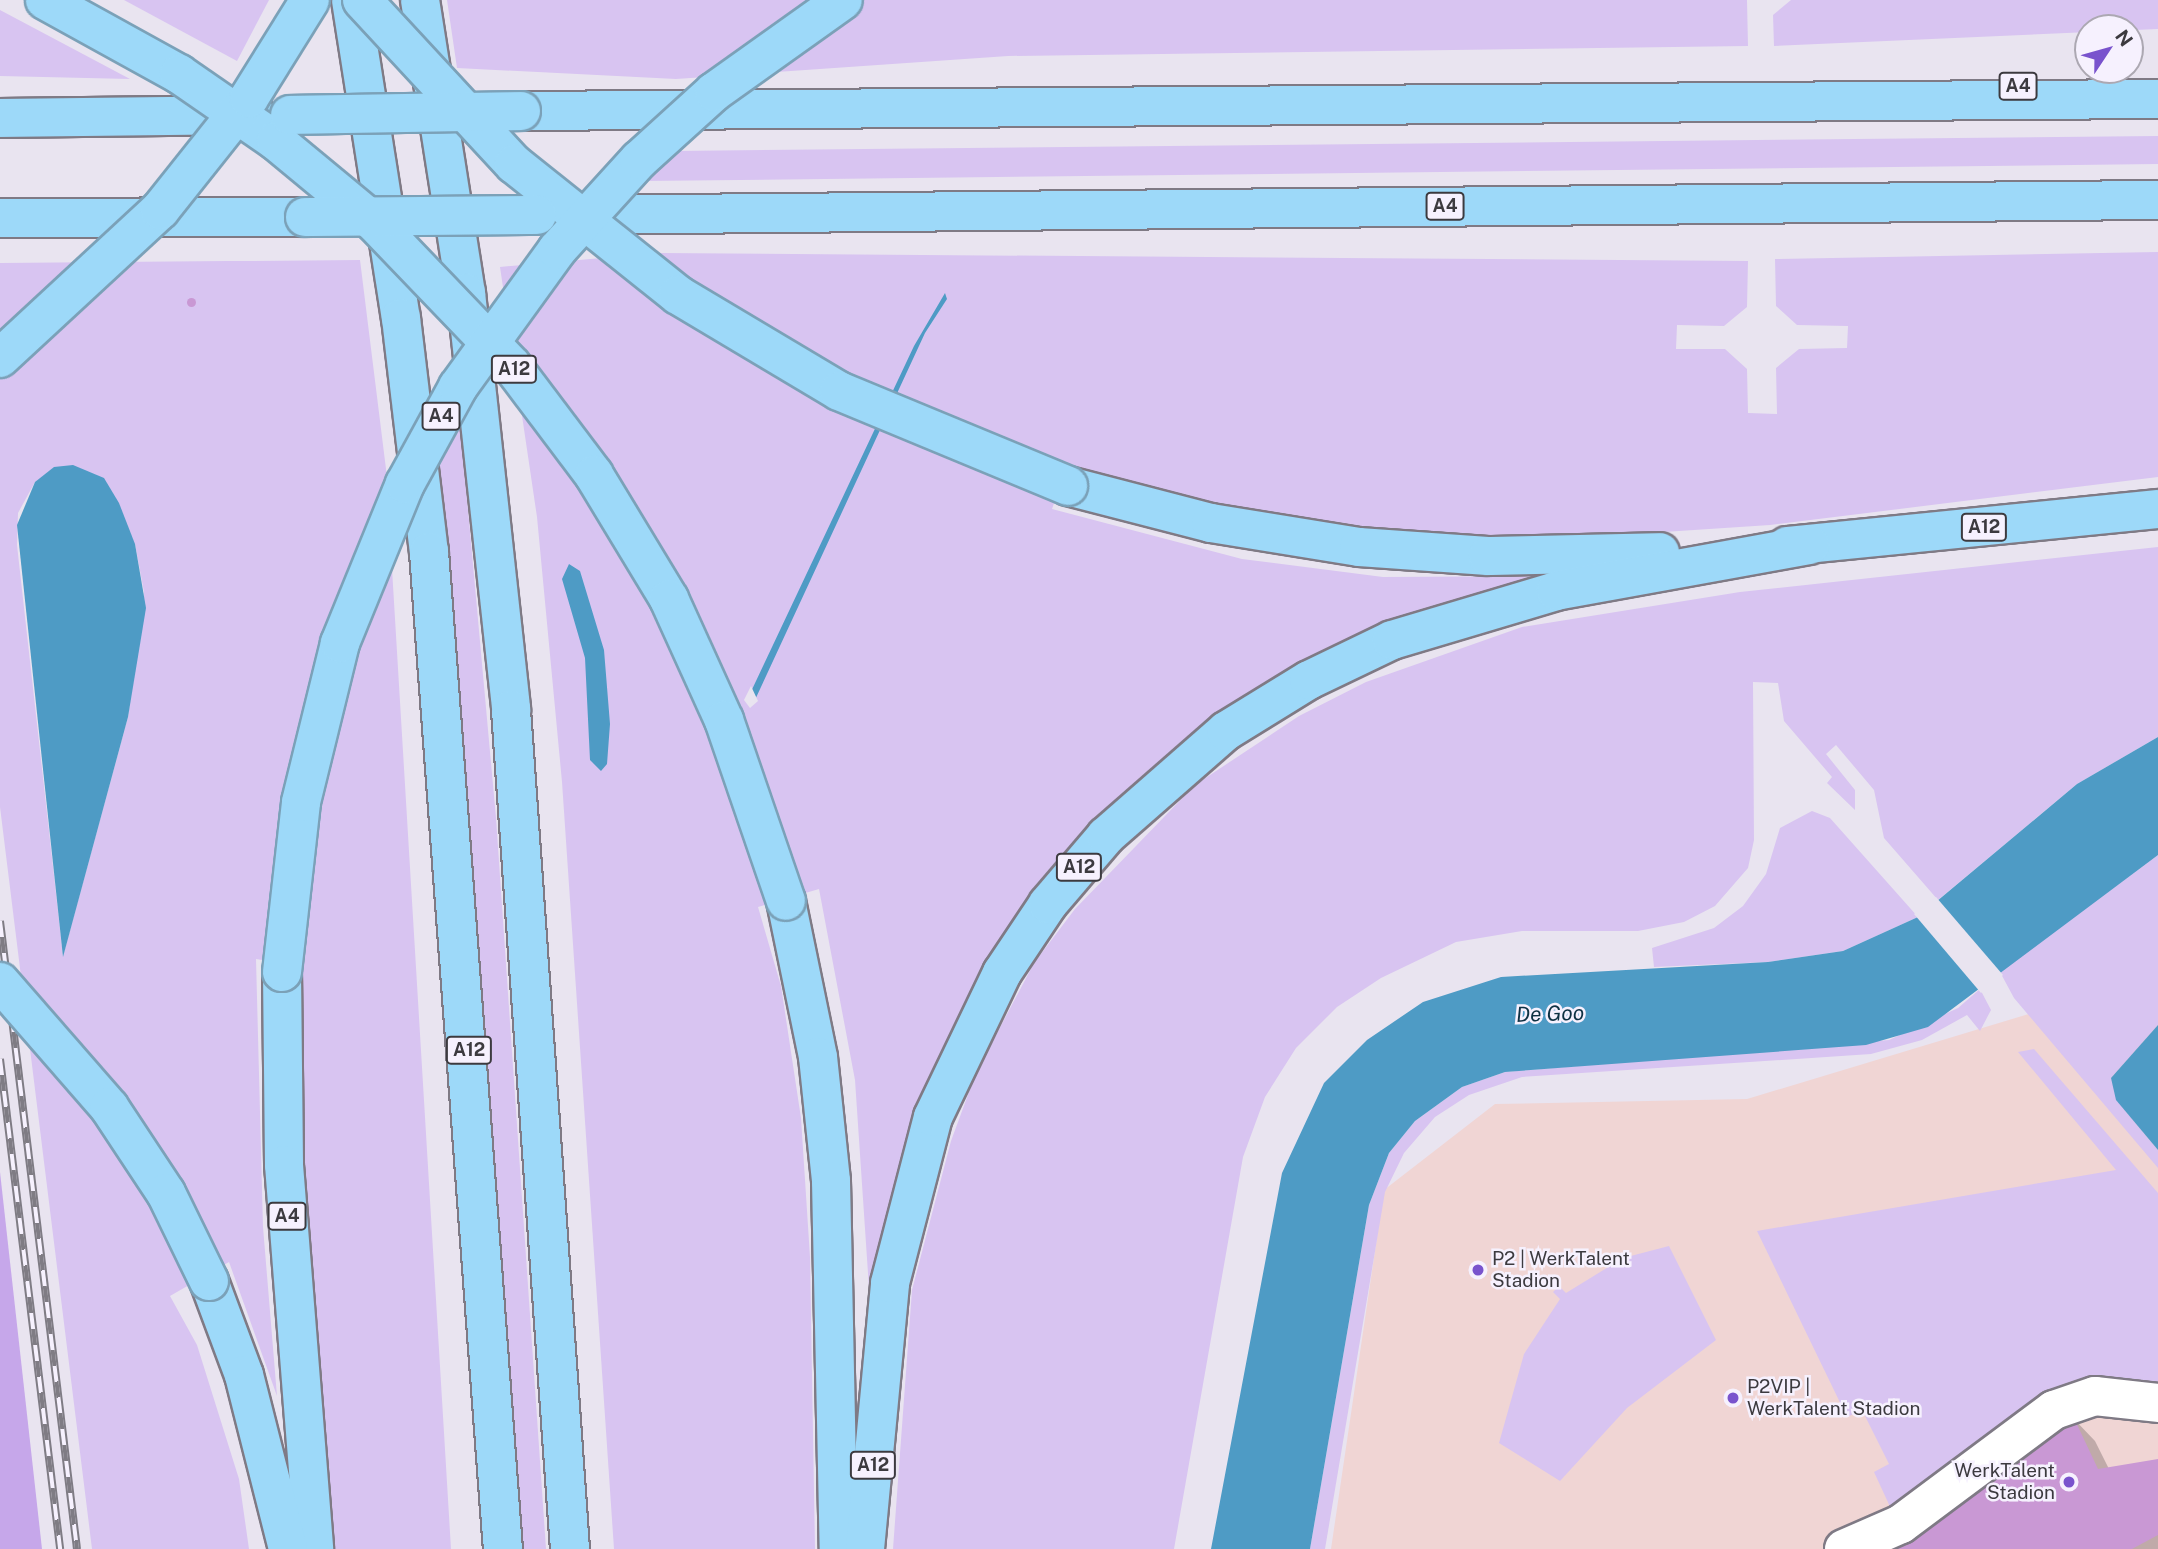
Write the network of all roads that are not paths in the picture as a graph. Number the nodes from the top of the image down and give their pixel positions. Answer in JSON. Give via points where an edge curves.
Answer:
{"nodes":[{"id":1,"x":44,"y":0,"type":"edge"},
{"id":2,"x":310,"y":0,"type":"edge"},
{"id":3,"x":351,"y":0,"type":"edge"},
{"id":4,"x":362,"y":0,"type":"edge"},
{"id":5,"x":419,"y":0,"type":"edge"},
{"id":6,"x":843,"y":0,"type":"edge"},
{"id":7,"x":2158,"y":74,"type":"edge"},
{"id":8,"x":1878,"y":99,"type":"junction"},
{"id":9,"x":2158,"y":99,"type":"edge"},
{"id":10,"x":0,"y":118,"type":"edge"},
{"id":11,"x":2158,"y":200,"type":"edge"},
{"id":12,"x":0,"y":218,"type":"edge"},
{"id":13,"x":0,"y":358,"type":"edge"},
{"id":14,"x":2158,"y":509,"type":"edge"},
{"id":15,"x":1810,"y":545,"type":"junction"},
{"id":16,"x":0,"y":982,"type":"edge"},
{"id":17,"x":2158,"y":1404,"type":"edge"},
{"id":18,"x":288,"y":1549,"type":"edge"},
{"id":19,"x":314,"y":1549,"type":"edge"},
{"id":20,"x":503,"y":1549,"type":"edge"},
{"id":21,"x":570,"y":1549,"type":"edge"},
{"id":22,"x":839,"y":1549,"type":"edge"},
{"id":23,"x":865,"y":1549,"type":"edge"},
{"id":24,"x":1844,"y":1549,"type":"edge"}],
"edges":[{"from":1,"to":22,"type":"highway","number":"A12","bridge":true,"via":[[179,74],[276,141],[375,223],[512,366],[594,475],[669,599],[724,720],[786,901],[818,1057],[831,1181]]},
{"from":2,"to":13,"type":"highway","bridge":true,"via":[[249,98],[167,202],[96,275]]},
{"from":3,"to":20,"type":"highway","number":"A12","via":[[401,318],[429,552]]},
{"from":4,"to":15,"type":"highway","number":"A12","bridge":true,"via":[[514,164],[678,295],[839,391],[1068,486],[1270,535],[1436,554],[1551,557]]},
{"from":5,"to":21,"type":"highway","number":"A12","via":[[464,281],[510,696]]},
{"from":6,"to":19,"type":"highway","number":"A4","bridge":true,"via":[[714,92],[639,160],[557,250],[458,387],[405,484],[340,643],[301,802],[282,972],[284,1165]]},
{"from":7,"to":8,"type":"highway","number":"A4"},
{"from":8,"to":9,"type":"highway","number":"A4"},
{"from":8,"to":10,"type":"highway","number":"A4","bridge":true},
{"from":11,"to":12,"type":"highway","number":"A4","bridge":true},
{"from":14,"to":15,"type":"highway","number":"A12"},
{"from":15,"to":23,"type":"highway","number":"A12","via":[[1507,602],[1392,640],[1309,680],[1226,731],[1107,836],[1048,904],[1002,973],[933,1117],[890,1283]]},
{"from":16,"to":18,"type":"highway","bridge":true,"via":[[109,1107],[166,1194],[209,1281],[244,1375]]},
{"from":17,"to":24,"type":"street","via":[[2119,1395],[2064,1406],[1901,1524]]}]}
